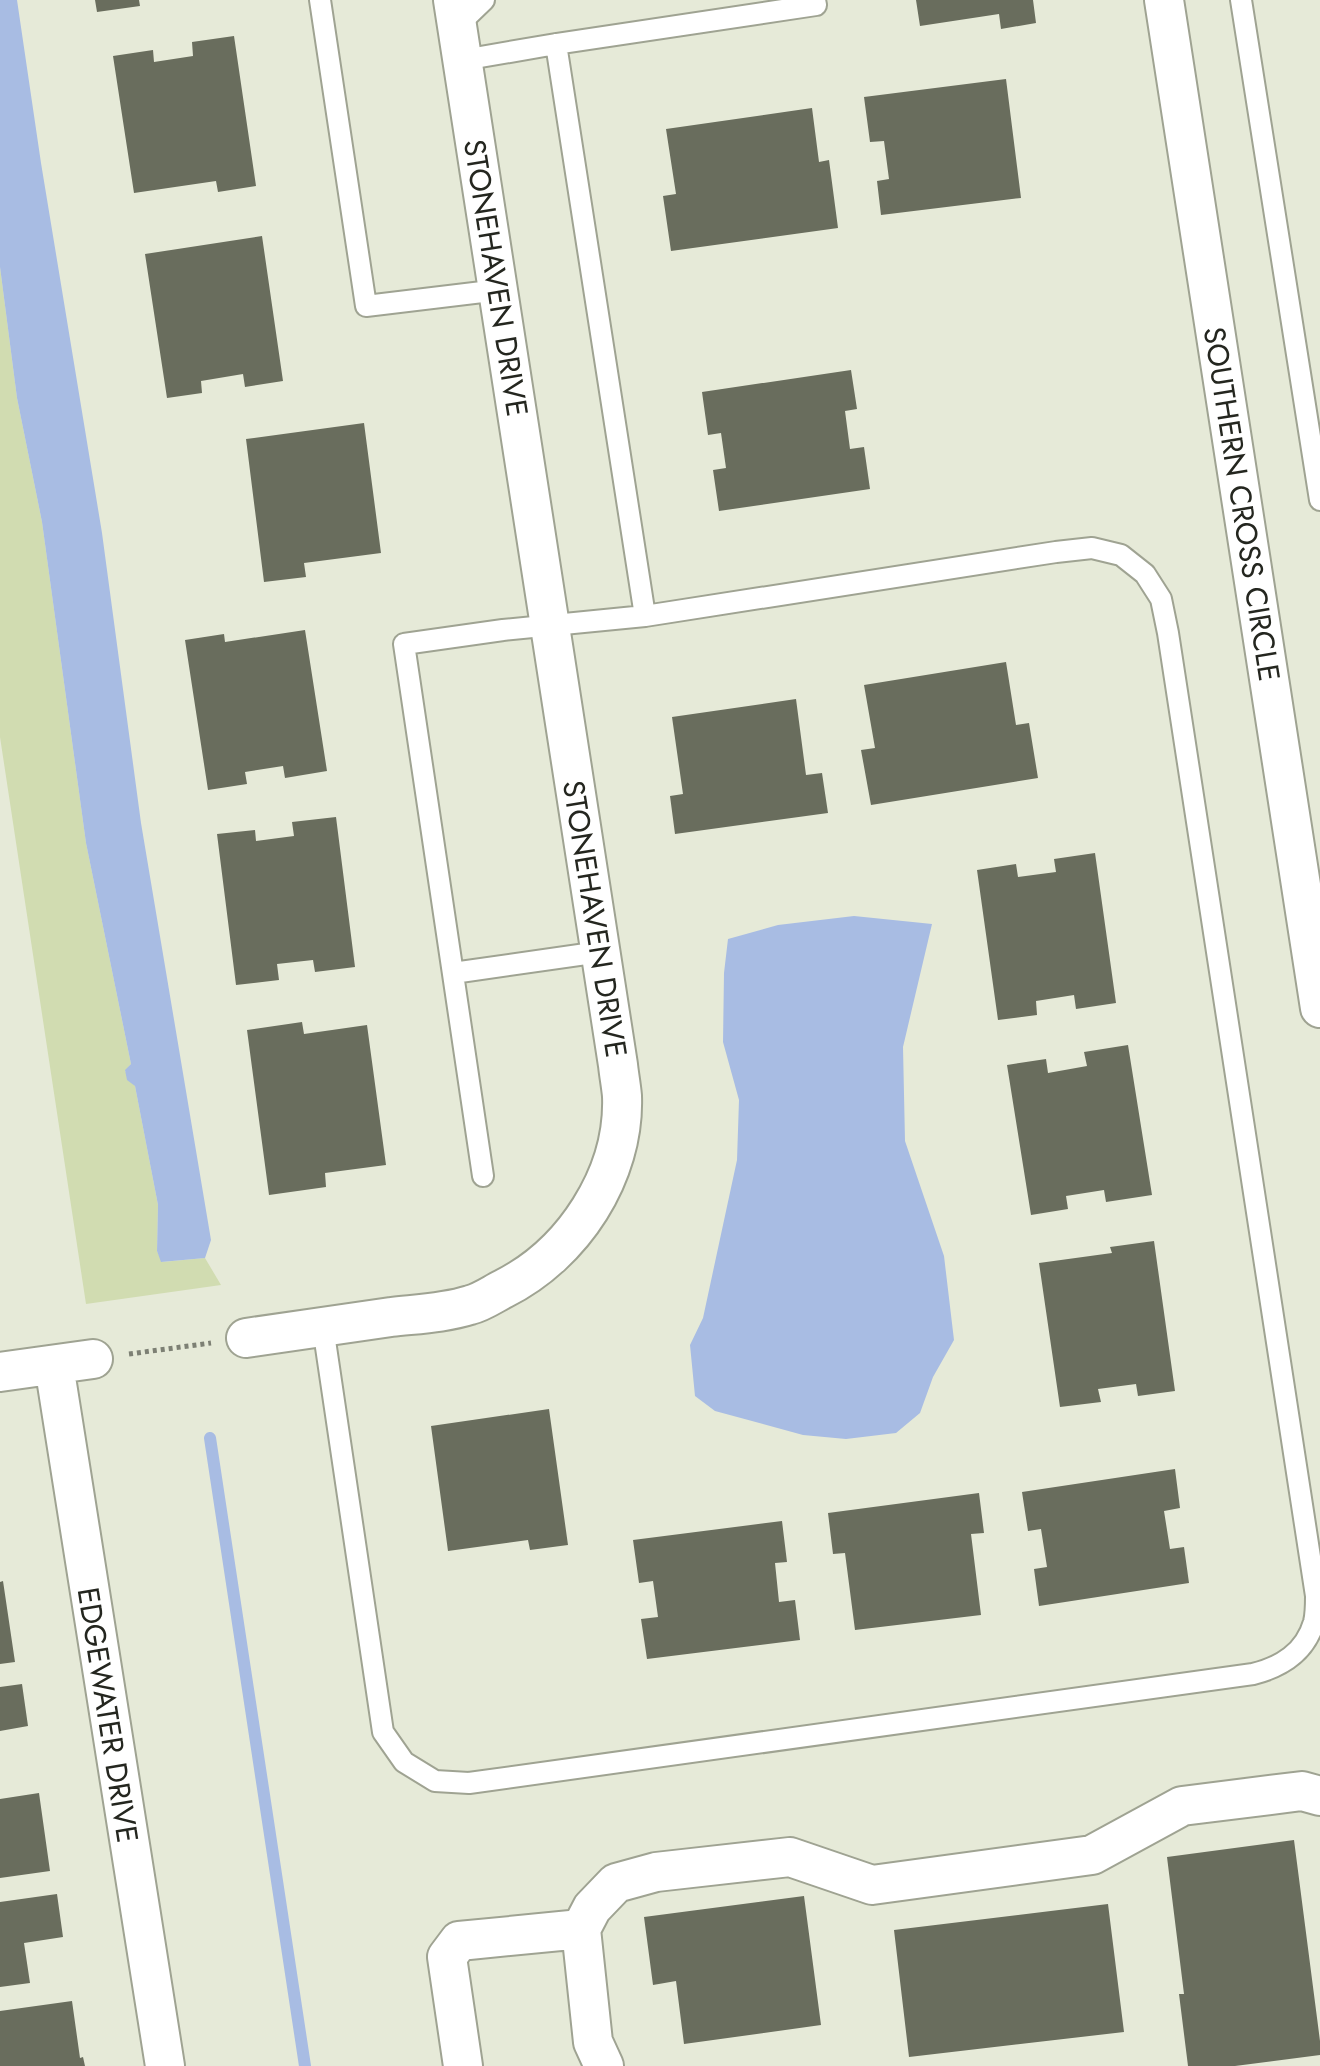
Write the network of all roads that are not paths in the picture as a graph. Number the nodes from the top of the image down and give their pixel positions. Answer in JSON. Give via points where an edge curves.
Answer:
{"nodes":[{"id":1,"x":320,"y":0,"type":"edge"},
{"id":2,"x":484,"y":0,"type":"edge"},
{"id":3,"x":815,"y":0,"type":"edge"},
{"id":4,"x":1164,"y":0,"type":"edge"},
{"id":5,"x":1241,"y":0,"type":"edge"},
{"id":6,"x":458,"y":29,"type":"edge"},
{"id":7,"x":556,"y":44,"type":"junction"},
{"id":8,"x":499,"y":290,"type":"junction"},
{"id":9,"x":1320,"y":500,"type":"edge"},
{"id":10,"x":645,"y":616,"type":"junction"},
{"id":11,"x":549,"y":626,"type":"junction"},
{"id":12,"x":600,"y":952,"type":"junction"},
{"id":13,"x":453,"y":973,"type":"junction"},
{"id":14,"x":1320,"y":1008,"type":"edge"},
{"id":15,"x":483,"y":1176,"type":"dead end"},
{"id":16,"x":323,"y":1327,"type":"junction"},
{"id":17,"x":246,"y":1338,"type":"road end"},
{"id":18,"x":93,"y":1359,"type":"road end"},
{"id":19,"x":54,"y":1365,"type":"junction"},
{"id":20,"x":0,"y":1372,"type":"edge"},
{"id":21,"x":1320,"y":1796,"type":"edge"},
{"id":22,"x":581,"y":1929,"type":"junction"},
{"id":23,"x":165,"y":2066,"type":"edge"},
{"id":24,"x":463,"y":2066,"type":"edge"},
{"id":25,"x":604,"y":2066,"type":"edge"}],
"edges":[{"from":1,"to":8,"type":"lane","via":[[366,306]]},
{"from":2,"to":6,"type":"lane"},
{"from":3,"to":7,"type":"lane","via":[[816,5]]},
{"from":4,"to":14,"type":"street","name":"SOUTHERN CROSS CIRCLE"},
{"from":5,"to":9,"type":"lane"},
{"from":6,"to":7,"type":"lane"},
{"from":6,"to":8,"type":"street","name":"STONEHAVEN DRIVE"},
{"from":7,"to":10,"type":"lane"},
{"from":8,"to":11,"type":"street","name":"STONEHAVEN DRIVE"},
{"from":10,"to":11,"type":"lane"},
{"from":10,"to":16,"type":"lane","via":[[1092,548],[1121,555],[1145,574],[1161,599],[1171,649],[1316,1596],[1314,1623],[1290,1659],[1253,1674],[469,1783],[435,1781],[404,1762],[383,1732]]},
{"from":11,"to":12,"type":"street","name":"STONEHAVEN DRIVE"},
{"from":11,"to":13,"type":"lane","via":[[404,644]]},
{"from":12,"to":13,"type":"lane"},
{"from":12,"to":16,"type":"street","name":"STONEHAVEN DRIVE","via":[[622,1097],[620,1125],[610,1165],[579,1226],[534,1272],[471,1305]]},
{"from":13,"to":15,"type":"lane"},
{"from":16,"to":17,"type":"street","name":"STONEHAVEN DRIVE"},
{"from":18,"to":19,"type":"street"},
{"from":19,"to":20,"type":"street"},
{"from":19,"to":23,"type":"street","name":"EDGEWATER DRIVE"},
{"from":21,"to":22,"type":"street","via":[[1302,1791],[1182,1806],[1092,1855],[872,1885],[790,1857],[656,1872],[616,1883]]},
{"from":22,"to":24,"type":"street","via":[[459,1941],[447,1957]]},
{"from":22,"to":25,"type":"street","via":[[593,2042]]}]}
